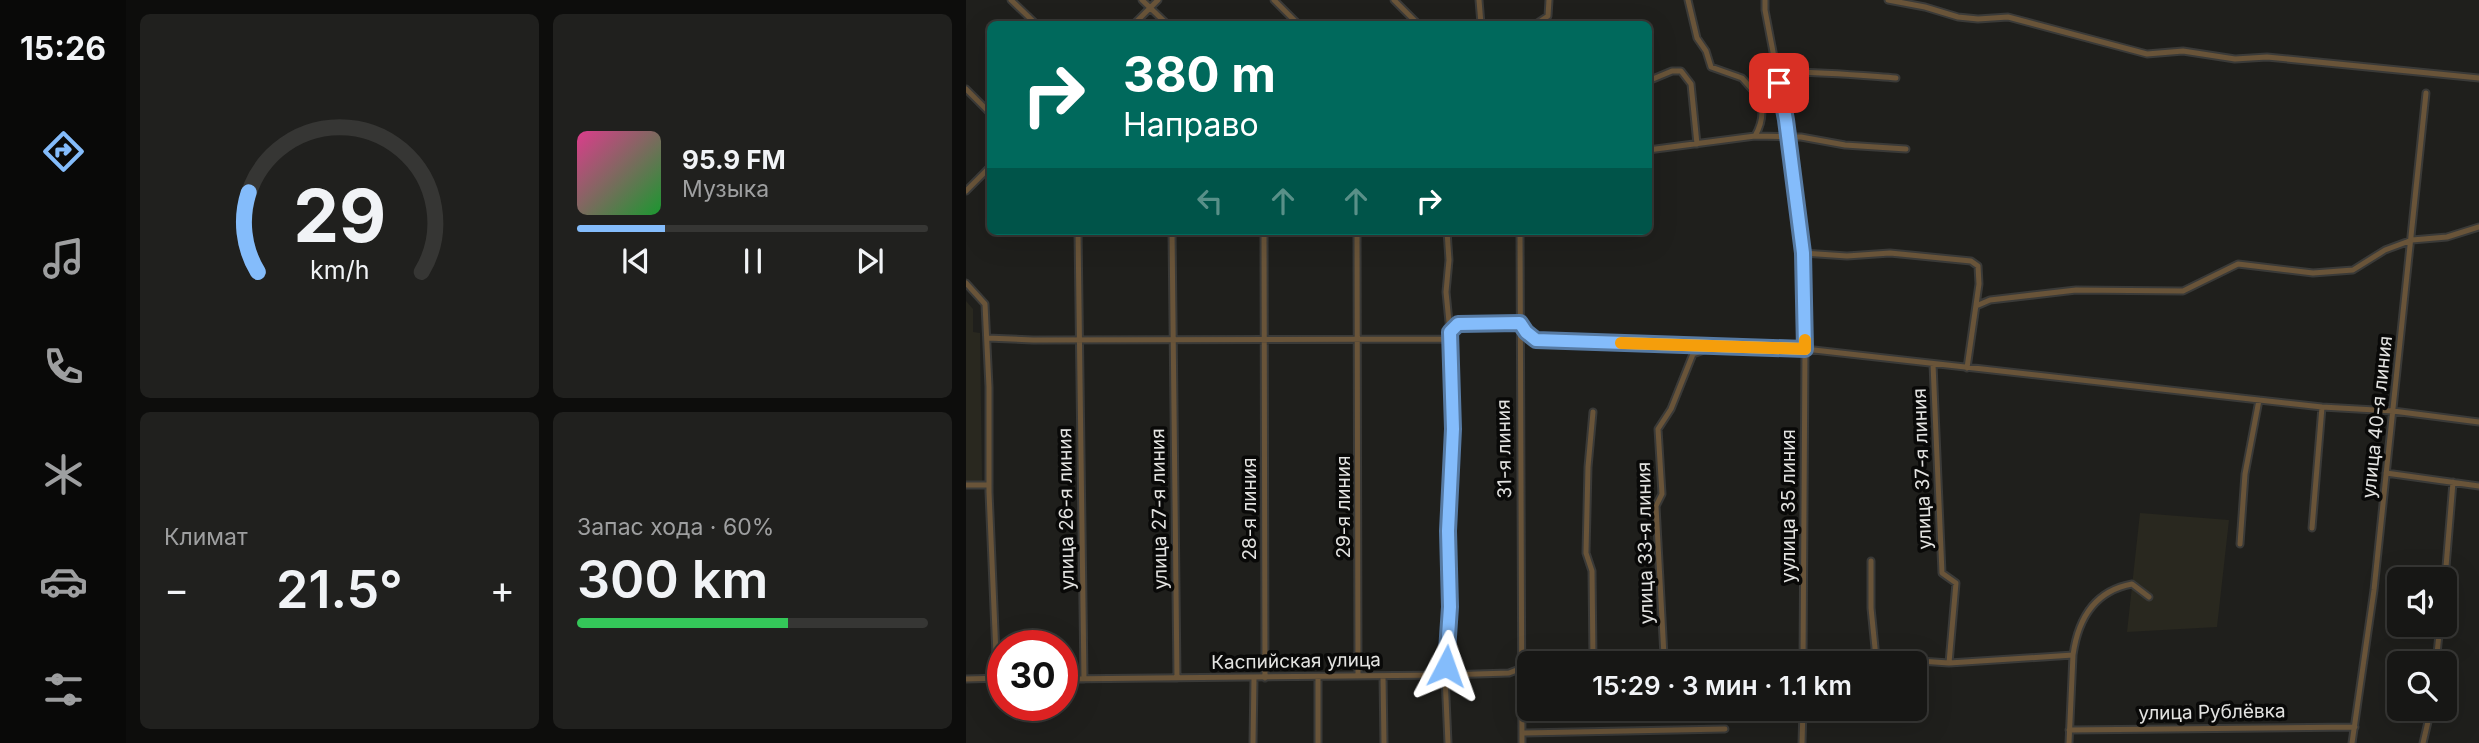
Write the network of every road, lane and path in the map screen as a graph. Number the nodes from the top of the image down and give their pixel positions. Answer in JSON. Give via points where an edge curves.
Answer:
{"nodes":[{"id":1,"x":1011,"y":0,"type":"edge"},
{"id":2,"x":1142,"y":0,"type":"edge"},
{"id":3,"x":1157,"y":0,"type":"edge"},
{"id":4,"x":1274,"y":0,"type":"edge"},
{"id":5,"x":1394,"y":0,"type":"edge"},
{"id":6,"x":1479,"y":0,"type":"edge"},
{"id":7,"x":1549,"y":0,"type":"edge"},
{"id":8,"x":1688,"y":0,"type":"edge"},
{"id":9,"x":1765,"y":0,"type":"edge"},
{"id":10,"x":1888,"y":0,"type":"edge"},
{"id":11,"x":1150,"y":8,"type":"junction"},
{"id":12,"x":1033,"y":21,"type":"edge"},
{"id":13,"x":1137,"y":21,"type":"edge"},
{"id":14,"x":1164,"y":21,"type":"edge"},
{"id":15,"x":1295,"y":21,"type":"edge"},
{"id":16,"x":1415,"y":21,"type":"edge"},
{"id":17,"x":1481,"y":21,"type":"edge"},
{"id":18,"x":1540,"y":21,"type":"edge"},
{"id":19,"x":1777,"y":72,"type":"junction"},
{"id":20,"x":1896,"y":78,"type":"dead end"},
{"id":21,"x":2479,"y":78,"type":"edge"},
{"id":22,"x":1652,"y":79,"type":"edge"},
{"id":23,"x":1779,"y":83,"type":"junction"},
{"id":24,"x":966,"y":89,"type":"edge"},
{"id":25,"x":2426,"y":93,"type":"dead end"},
{"id":26,"x":1759,"y":97,"type":"junction"},
{"id":27,"x":987,"y":110,"type":"edge"},
{"id":28,"x":1755,"y":136,"type":"junction"},
{"id":29,"x":1786,"y":137,"type":"junction"},
{"id":30,"x":1697,"y":144,"type":"junction"},
{"id":31,"x":1906,"y":149,"type":"dead end"},
{"id":32,"x":1652,"y":150,"type":"edge"},
{"id":33,"x":987,"y":170,"type":"edge"},
{"id":34,"x":966,"y":191,"type":"edge"},
{"id":35,"x":2479,"y":227,"type":"edge"},
{"id":36,"x":1078,"y":235,"type":"edge"},
{"id":37,"x":1172,"y":235,"type":"edge"},
{"id":38,"x":1264,"y":235,"type":"edge"},
{"id":39,"x":1356,"y":235,"type":"edge"},
{"id":40,"x":1447,"y":235,"type":"edge"},
{"id":41,"x":1521,"y":235,"type":"edge"},
{"id":42,"x":2411,"y":240,"type":"junction"},
{"id":43,"x":1803,"y":253,"type":"junction"},
{"id":44,"x":966,"y":283,"type":"edge"},
{"id":45,"x":1976,"y":306,"type":"junction"},
{"id":46,"x":1520,"y":323,"type":"junction"},
{"id":47,"x":1450,"y":336,"type":"junction"},
{"id":48,"x":987,"y":338,"type":"junction"},
{"id":49,"x":1356,"y":338,"type":"junction"},
{"id":50,"x":1080,"y":339,"type":"junction"},
{"id":51,"x":1173,"y":340,"type":"junction"},
{"id":52,"x":1265,"y":340,"type":"junction"},
{"id":53,"x":1716,"y":345,"type":"junction"},
{"id":54,"x":1805,"y":349,"type":"junction"},
{"id":55,"x":1933,"y":364,"type":"junction"},
{"id":56,"x":1967,"y":368,"type":"junction"},
{"id":57,"x":2259,"y":400,"type":"junction"},
{"id":58,"x":2322,"y":407,"type":"junction"},
{"id":59,"x":1593,"y":411,"type":"dead end"},
{"id":60,"x":2393,"y":411,"type":"junction"},
{"id":61,"x":2479,"y":422,"type":"edge"},
{"id":62,"x":2386,"y":473,"type":"junction"},
{"id":63,"x":2453,"y":482,"type":"junction"},
{"id":64,"x":966,"y":485,"type":"edge"},
{"id":65,"x":989,"y":485,"type":"junction"},
{"id":66,"x":2479,"y":486,"type":"edge"},
{"id":67,"x":2312,"y":528,"type":"dead end"},
{"id":68,"x":2240,"y":544,"type":"dead end"},
{"id":69,"x":1871,"y":561,"type":"dead end"},
{"id":70,"x":2446,"y":567,"type":"edge"},
{"id":71,"x":2149,"y":597,"type":"dead end"},
{"id":72,"x":997,"y":630,"type":"edge"},
{"id":73,"x":1522,"y":651,"type":"edge"},
{"id":74,"x":1592,"y":651,"type":"edge"},
{"id":75,"x":1664,"y":651,"type":"edge"},
{"id":76,"x":1803,"y":651,"type":"edge"},
{"id":77,"x":1874,"y":651,"type":"edge"},
{"id":78,"x":2073,"y":655,"type":"junction"},
{"id":79,"x":1927,"y":662,"type":"edge"},
{"id":80,"x":1949,"y":663,"type":"junction"},
{"id":81,"x":1517,"y":670,"type":"edge"},
{"id":82,"x":1358,"y":676,"type":"junction"},
{"id":83,"x":1383,"y":676,"type":"junction"},
{"id":84,"x":1445,"y":676,"type":"junction"},
{"id":85,"x":1318,"y":677,"type":"junction"},
{"id":86,"x":966,"y":678,"type":"edge"},
{"id":87,"x":987,"y":678,"type":"edge"},
{"id":88,"x":1177,"y":678,"type":"junction"},
{"id":89,"x":1254,"y":678,"type":"junction"},
{"id":90,"x":1265,"y":678,"type":"junction"},
{"id":91,"x":1078,"y":679,"type":"edge"},
{"id":92,"x":1084,"y":679,"type":"junction"},
{"id":93,"x":1522,"y":721,"type":"edge"},
{"id":94,"x":1803,"y":721,"type":"edge"},
{"id":95,"x":2428,"y":721,"type":"edge"},
{"id":96,"x":2355,"y":727,"type":"junction"},
{"id":97,"x":1725,"y":729,"type":"dead end"},
{"id":98,"x":2069,"y":730,"type":"junction"},
{"id":99,"x":1522,"y":733,"type":"junction"},
{"id":100,"x":1253,"y":743,"type":"edge"},
{"id":101,"x":1318,"y":743,"type":"edge"},
{"id":102,"x":1384,"y":743,"type":"edge"},
{"id":103,"x":1448,"y":743,"type":"edge"},
{"id":104,"x":1522,"y":743,"type":"edge"},
{"id":105,"x":1802,"y":743,"type":"edge"},
{"id":106,"x":2069,"y":743,"type":"edge"},
{"id":107,"x":2352,"y":743,"type":"edge"},
{"id":108,"x":2423,"y":743,"type":"edge"}],
"edges":[{"from":1,"to":12,"type":"street"},
{"from":2,"to":11,"type":"street"},
{"from":3,"to":11,"type":"street"},
{"from":4,"to":15,"type":"street"},
{"from":5,"to":16,"type":"street"},
{"from":6,"to":17,"type":"street"},
{"from":7,"to":18,"type":"street","via":[[1548,16]]},
{"from":8,"to":26,"type":"street","via":[[1697,38],[1712,67],[1742,78]]},
{"from":9,"to":19,"type":"street","name":"уулица 35 линия"},
{"from":10,"to":21,"type":"street","via":[[1958,17],[2008,18],[2147,54],[2183,51],[2235,60],[2267,57]]},
{"from":11,"to":13,"type":"street"},
{"from":11,"to":14,"type":"street"},
{"from":19,"to":20,"type":"street"},
{"from":19,"to":23,"type":"street","name":"уулица 35 линия"},
{"from":22,"to":30,"type":"street","via":[[1672,71],[1686,76],[1691,84]]},
{"from":23,"to":26,"type":"street"},
{"from":23,"to":29,"type":"street","name":"уулица 35 линия"},
{"from":24,"to":27,"type":"street"},
{"from":25,"to":42,"type":"street","name":"улица 40-я линия"},
{"from":26,"to":28,"type":"street","via":[[1762,110]]},
{"from":28,"to":29,"type":"street"},
{"from":28,"to":30,"type":"street"},
{"from":29,"to":31,"type":"street"},
{"from":29,"to":43,"type":"street","name":"уулица 35 линия"},
{"from":30,"to":32,"type":"street"},
{"from":33,"to":34,"type":"street"},
{"from":35,"to":42,"type":"street","via":[[2447,237]]},
{"from":36,"to":50,"type":"street","name":"улица 26-я линия"},
{"from":37,"to":51,"type":"street","name":"улица 27-я линия"},
{"from":38,"to":52,"type":"street","name":"28-я линия"},
{"from":39,"to":49,"type":"street","name":"29-я линия"},
{"from":40,"to":47,"type":"street"},
{"from":41,"to":46,"type":"street","name":"31-я линия"},
{"from":42,"to":45,"type":"street","via":[[2353,270],[2313,273],[2238,264],[2183,291],[2076,290],[1990,300]]},
{"from":42,"to":60,"type":"street","name":"улица 40-я линия"},
{"from":43,"to":45,"type":"street","via":[[1890,253],[1971,261],[1978,266]]},
{"from":43,"to":54,"type":"street","name":"уулица 35 линия"},
{"from":44,"to":48,"type":"street","via":[[985,304]]},
{"from":45,"to":56,"type":"street"},
{"from":46,"to":47,"type":"street","via":[[1458,324]]},
{"from":46,"to":53,"type":"street","via":[[1536,340]]},
{"from":46,"to":73,"type":"street","name":"31-я линия"},
{"from":47,"to":49,"type":"street"},
{"from":47,"to":84,"type":"street","via":[[1453,429]]},
{"from":48,"to":50,"type":"street"},
{"from":48,"to":65,"type":"street"},
{"from":49,"to":52,"type":"street"},
{"from":49,"to":82,"type":"street","name":"29-я линия"},
{"from":50,"to":51,"type":"street"},
{"from":50,"to":92,"type":"street","name":"улица 26-я линия"},
{"from":51,"to":52,"type":"street"},
{"from":51,"to":88,"type":"street","name":"улица 27-я линия"},
{"from":52,"to":90,"type":"street","name":"28-я линия"},
{"from":53,"to":54,"type":"street"},
{"from":53,"to":75,"type":"street","name":"улица 33-я линия","via":[[1693,354],[1658,429],[1662,494],[1656,506]]},
{"from":54,"to":55,"type":"street"},
{"from":54,"to":76,"type":"street","name":"уулица 35 линия"},
{"from":55,"to":56,"type":"street"},
{"from":55,"to":80,"type":"street","name":"улица 37-я линия","via":[[1942,573],[1956,583]]},
{"from":56,"to":57,"type":"street"},
{"from":57,"to":58,"type":"street"},
{"from":57,"to":68,"type":"street","via":[[2243,488]]},
{"from":58,"to":60,"type":"street"},
{"from":58,"to":67,"type":"street"},
{"from":59,"to":74,"type":"street","via":[[1586,553],[1592,571]]},
{"from":60,"to":61,"type":"street"},
{"from":60,"to":62,"type":"street","name":"улица 40-я линия"},
{"from":62,"to":63,"type":"street"},
{"from":62,"to":96,"type":"street","name":"улица 40-я линия"},
{"from":63,"to":66,"type":"street"},
{"from":63,"to":70,"type":"street"},
{"from":64,"to":65,"type":"street"},
{"from":65,"to":72,"type":"street"},
{"from":69,"to":77,"type":"street"},
{"from":71,"to":78,"type":"street","via":[[2132,584],[2117,586],[2096,600],[2083,620]]},
{"from":78,"to":80,"type":"street"},
{"from":78,"to":98,"type":"street"},
{"from":79,"to":80,"type":"street"},
{"from":81,"to":84,"type":"street","name":"Каспийская улица"},
{"from":82,"to":83,"type":"street","name":"Каспийская улица"},
{"from":82,"to":85,"type":"street","name":"Каспийская улица"},
{"from":83,"to":84,"type":"street","name":"Каспийская улица"},
{"from":83,"to":102,"type":"street"},
{"from":84,"to":103,"type":"street"},
{"from":85,"to":90,"type":"street","name":"Каспийская улица"},
{"from":85,"to":101,"type":"street"},
{"from":86,"to":87,"type":"street"},
{"from":88,"to":89,"type":"street","name":"Каспийская улица"},
{"from":88,"to":92,"type":"street","name":"Каспийская улица"},
{"from":89,"to":90,"type":"street","name":"Каспийская улица"},
{"from":89,"to":100,"type":"street"},
{"from":91,"to":92,"type":"street","name":"Каспийская улица"},
{"from":93,"to":99,"type":"street","name":"31-я линия"},
{"from":94,"to":105,"type":"street"},
{"from":95,"to":108,"type":"street"},
{"from":96,"to":98,"type":"street","name":"улица Рублёвка"},
{"from":96,"to":107,"type":"street","name":"улица 40-я линия"},
{"from":97,"to":99,"type":"street"},
{"from":98,"to":106,"type":"street"},
{"from":99,"to":104,"type":"street","name":"31-я линия"}]}
